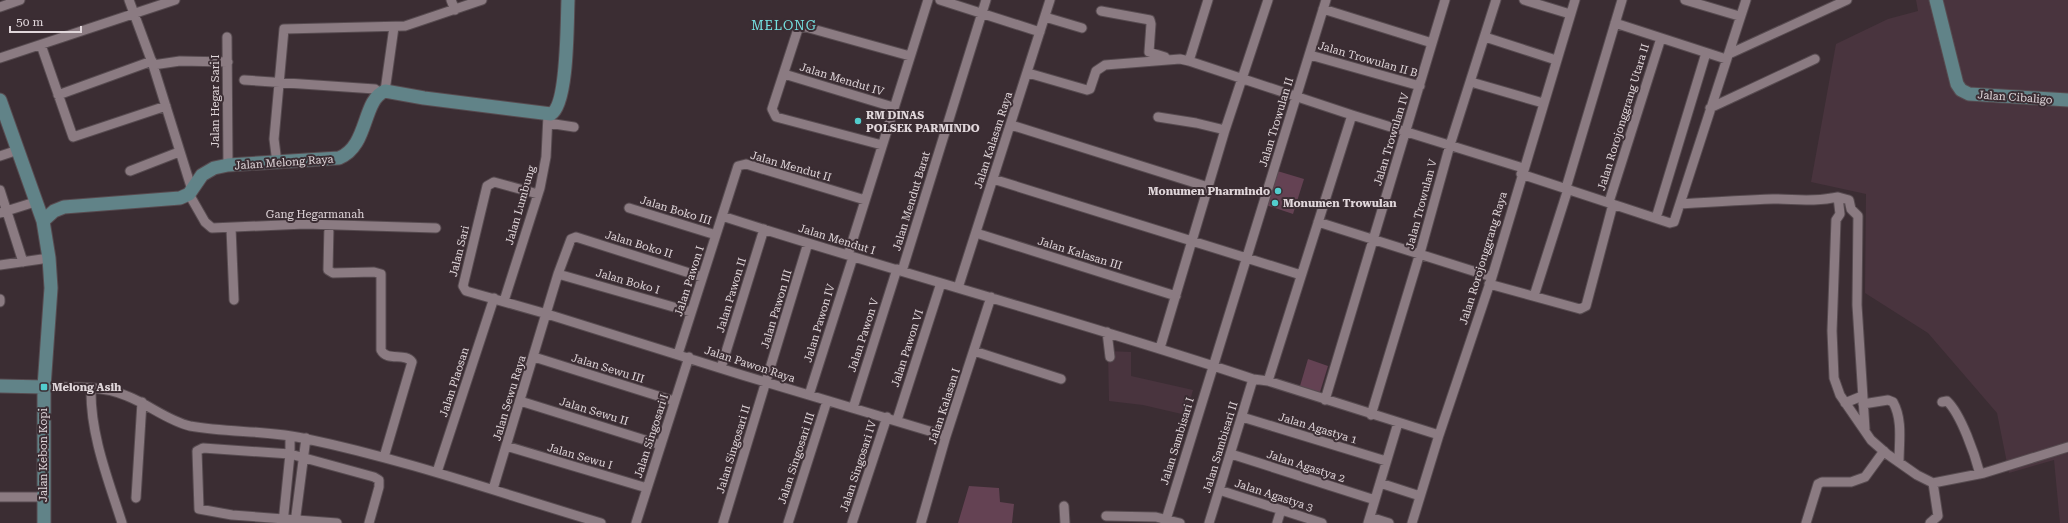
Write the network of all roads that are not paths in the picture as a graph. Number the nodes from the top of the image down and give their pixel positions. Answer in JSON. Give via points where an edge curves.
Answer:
{"nodes":[{"id":1,"x":20,"y":0,"type":"edge"},
{"id":2,"x":129,"y":0,"type":"edge"},
{"id":3,"x":175,"y":0,"type":"edge"},
{"id":4,"x":451,"y":0,"type":"edge"},
{"id":5,"x":482,"y":0,"type":"edge"},
{"id":6,"x":568,"y":0,"type":"edge"},
{"id":7,"x":928,"y":0,"type":"edge"},
{"id":8,"x":940,"y":0,"type":"edge"},
{"id":9,"x":986,"y":0,"type":"edge"},
{"id":10,"x":1050,"y":0,"type":"edge"},
{"id":11,"x":1208,"y":0,"type":"edge"},
{"id":12,"x":1268,"y":0,"type":"edge"},
{"id":13,"x":1445,"y":0,"type":"edge"},
{"id":14,"x":1496,"y":0,"type":"edge"},
{"id":15,"x":1524,"y":0,"type":"edge"},
{"id":16,"x":1575,"y":0,"type":"edge"},
{"id":17,"x":1622,"y":0,"type":"edge"},
{"id":18,"x":1685,"y":0,"type":"edge"},
{"id":19,"x":1746,"y":0,"type":"edge"},
{"id":20,"x":1847,"y":0,"type":"edge"},
{"id":21,"x":1936,"y":0,"type":"edge"},
{"id":22,"x":1706,"y":3,"type":"edge"},
{"id":23,"x":1325,"y":4,"type":"edge"},
{"id":24,"x":0,"y":7,"type":"edge"},
{"id":25,"x":455,"y":10,"type":"junction"},
{"id":26,"x":1101,"y":11,"type":"dead end"},
{"id":27,"x":134,"y":12,"type":"junction"},
{"id":28,"x":982,"y":13,"type":"junction"},
{"id":29,"x":1570,"y":14,"type":"junction"},
{"id":30,"x":1739,"y":16,"type":"junction"},
{"id":31,"x":1045,"y":17,"type":"junction"},
{"id":32,"x":1615,"y":23,"type":"junction"},
{"id":33,"x":394,"y":27,"type":"junction"},
{"id":34,"x":1082,"y":28,"type":"dead end"},
{"id":35,"x":1040,"y":32,"type":"junction"},
{"id":36,"x":227,"y":37,"type":"dead end"},
{"id":37,"x":1485,"y":37,"type":"junction"},
{"id":38,"x":1661,"y":38,"type":"junction"},
{"id":39,"x":1432,"y":43,"type":"junction"},
{"id":40,"x":41,"y":45,"type":"junction"},
{"id":41,"x":1706,"y":53,"type":"junction"},
{"id":42,"x":1310,"y":55,"type":"junction"},
{"id":43,"x":910,"y":56,"type":"junction"},
{"id":44,"x":1727,"y":57,"type":"junction"},
{"id":45,"x":0,"y":58,"type":"edge"},
{"id":46,"x":1815,"y":59,"type":"dead end"},
{"id":47,"x":1185,"y":60,"type":"junction"},
{"id":48,"x":1556,"y":60,"type":"junction"},
{"id":49,"x":228,"y":62,"type":"junction"},
{"id":50,"x":153,"y":63,"type":"junction"},
{"id":51,"x":1028,"y":73,"type":"junction"},
{"id":52,"x":784,"y":74,"type":"junction"},
{"id":53,"x":1243,"y":78,"type":"junction"},
{"id":54,"x":244,"y":80,"type":"dead end"},
{"id":55,"x":1471,"y":82,"type":"junction"},
{"id":56,"x":278,"y":83,"type":"junction"},
{"id":57,"x":1420,"y":86,"type":"junction"},
{"id":58,"x":382,"y":92,"type":"junction"},
{"id":59,"x":58,"y":95,"type":"junction"},
{"id":60,"x":1297,"y":97,"type":"junction"},
{"id":61,"x":2068,"y":100,"type":"edge"},
{"id":62,"x":1543,"y":103,"type":"junction"},
{"id":63,"x":1,"y":105,"type":"edge"},
{"id":64,"x":166,"y":106,"type":"junction"},
{"id":65,"x":893,"y":107,"type":"junction"},
{"id":66,"x":1710,"y":108,"type":"junction"},
{"id":67,"x":1352,"y":115,"type":"junction"},
{"id":68,"x":1158,"y":117,"type":"dead end"},
{"id":69,"x":548,"y":119,"type":"junction"},
{"id":70,"x":1011,"y":125,"type":"junction"},
{"id":71,"x":574,"y":127,"type":"dead end"},
{"id":72,"x":1225,"y":130,"type":"junction"},
{"id":73,"x":1406,"y":130,"type":"junction"},
{"id":74,"x":882,"y":145,"type":"junction"},
{"id":75,"x":1450,"y":145,"type":"junction"},
{"id":76,"x":18,"y":150,"type":"junction"},
{"id":77,"x":179,"y":152,"type":"junction"},
{"id":78,"x":0,"y":156,"type":"edge"},
{"id":79,"x":277,"y":163,"type":"junction"},
{"id":80,"x":228,"y":165,"type":"junction"},
{"id":81,"x":130,"y":170,"type":"dead end"},
{"id":82,"x":1522,"y":171,"type":"junction"},
{"id":83,"x":993,"y":179,"type":"junction"},
{"id":84,"x":1208,"y":187,"type":"junction"},
{"id":85,"x":1567,"y":189,"type":"junction"},
{"id":86,"x":0,"y":190,"type":"edge"},
{"id":87,"x":190,"y":192,"type":"junction"},
{"id":88,"x":538,"y":194,"type":"junction"},
{"id":89,"x":1838,"y":197,"type":"junction"},
{"id":90,"x":865,"y":200,"type":"junction"},
{"id":91,"x":35,"y":202,"type":"junction"},
{"id":92,"x":1611,"y":203,"type":"junction"},
{"id":93,"x":1680,"y":204,"type":"junction"},
{"id":94,"x":629,"y":208,"type":"dead end"},
{"id":95,"x":3,"y":212,"type":"edge"},
{"id":96,"x":722,"y":216,"type":"junction"},
{"id":97,"x":1656,"y":218,"type":"junction"},
{"id":98,"x":43,"y":221,"type":"junction"},
{"id":99,"x":1318,"y":222,"type":"junction"},
{"id":100,"x":329,"y":225,"type":"junction"},
{"id":101,"x":231,"y":228,"type":"junction"},
{"id":102,"x":436,"y":228,"type":"dead end"},
{"id":103,"x":764,"y":229,"type":"junction"},
{"id":104,"x":976,"y":233,"type":"junction"},
{"id":105,"x":716,"y":235,"type":"junction"},
{"id":106,"x":1374,"y":238,"type":"junction"},
{"id":107,"x":1192,"y":240,"type":"junction"},
{"id":108,"x":569,"y":242,"type":"joint"},
{"id":109,"x":808,"y":243,"type":"junction"},
{"id":110,"x":1420,"y":253,"type":"junction"},
{"id":111,"x":850,"y":256,"type":"junction"},
{"id":112,"x":1247,"y":257,"type":"junction"},
{"id":113,"x":49,"y":258,"type":"junction"},
{"id":114,"x":23,"y":262,"type":"junction"},
{"id":115,"x":0,"y":265,"type":"edge"},
{"id":116,"x":899,"y":270,"type":"junction"},
{"id":117,"x":558,"y":274,"type":"junction"},
{"id":118,"x":1301,"y":275,"type":"junction"},
{"id":119,"x":702,"y":277,"type":"junction"},
{"id":120,"x":1490,"y":280,"type":"junction"},
{"id":121,"x":941,"y":283,"type":"junction"},
{"id":122,"x":958,"y":288,"type":"junction"},
{"id":123,"x":1176,"y":296,"type":"junction"},
{"id":124,"x":1534,"y":296,"type":"junction"},
{"id":125,"x":991,"y":297,"type":"junction"},
{"id":126,"x":494,"y":298,"type":"junction"},
{"id":127,"x":234,"y":300,"type":"dead end"},
{"id":128,"x":504,"y":301,"type":"junction"},
{"id":129,"x":691,"y":312,"type":"junction"},
{"id":130,"x":547,"y":314,"type":"junction"},
{"id":131,"x":1107,"y":332,"type":"junction"},
{"id":132,"x":1160,"y":348,"type":"junction"},
{"id":133,"x":974,"y":351,"type":"junction"},
{"id":134,"x":678,"y":354,"type":"junction"},
{"id":135,"x":534,"y":357,"type":"junction"},
{"id":136,"x":689,"y":357,"type":"junction"},
{"id":137,"x":1110,"y":357,"type":"dead end"},
{"id":138,"x":1213,"y":365,"type":"junction"},
{"id":139,"x":721,"y":368,"type":"junction"},
{"id":140,"x":1062,"y":379,"type":"dead end"},
{"id":141,"x":1253,"y":379,"type":"junction"},
{"id":142,"x":1268,"y":381,"type":"junction"},
{"id":143,"x":766,"y":382,"type":"junction"},
{"id":144,"x":0,"y":386,"type":"edge"},
{"id":145,"x":44,"y":387,"type":"junction"},
{"id":146,"x":91,"y":388,"type":"junction"},
{"id":147,"x":809,"y":396,"type":"junction"},
{"id":148,"x":1324,"y":400,"type":"junction"},
{"id":149,"x":1862,"y":400,"type":"junction"},
{"id":150,"x":520,"y":401,"type":"junction"},
{"id":151,"x":674,"y":401,"type":"junction"},
{"id":152,"x":827,"y":401,"type":"junction"},
{"id":153,"x":142,"y":402,"type":"junction"},
{"id":154,"x":1942,"y":402,"type":"dead end"},
{"id":155,"x":1844,"y":403,"type":"junction"},
{"id":156,"x":852,"y":408,"type":"junction"},
{"id":157,"x":1372,"y":415,"type":"junction"},
{"id":158,"x":887,"y":417,"type":"junction"},
{"id":159,"x":1242,"y":417,"type":"junction"},
{"id":160,"x":897,"y":420,"type":"junction"},
{"id":161,"x":1398,"y":423,"type":"junction"},
{"id":162,"x":1865,"y":430,"type":"junction"},
{"id":163,"x":1439,"y":435,"type":"junction"},
{"id":164,"x":290,"y":436,"type":"junction"},
{"id":165,"x":946,"y":436,"type":"junction"},
{"id":166,"x":306,"y":438,"type":"junction"},
{"id":167,"x":661,"y":444,"type":"junction"},
{"id":168,"x":506,"y":446,"type":"junction"},
{"id":169,"x":2068,"y":447,"type":"edge"},
{"id":170,"x":1884,"y":451,"type":"junction"},
{"id":171,"x":290,"y":454,"type":"junction"},
{"id":172,"x":1231,"y":454,"type":"junction"},
{"id":173,"x":302,"y":457,"type":"junction"},
{"id":174,"x":384,"y":457,"type":"junction"},
{"id":175,"x":1386,"y":461,"type":"junction"},
{"id":176,"x":1899,"y":462,"type":"junction"},
{"id":177,"x":437,"y":472,"type":"junction"},
{"id":178,"x":1980,"y":474,"type":"junction"},
{"id":179,"x":1933,"y":483,"type":"junction"},
{"id":180,"x":1380,"y":484,"type":"junction"},
{"id":181,"x":647,"y":488,"type":"junction"},
{"id":182,"x":493,"y":489,"type":"junction"},
{"id":183,"x":1219,"y":490,"type":"junction"},
{"id":184,"x":1420,"y":496,"type":"junction"},
{"id":185,"x":0,"y":497,"type":"edge"},
{"id":186,"x":43,"y":498,"type":"junction"},
{"id":187,"x":136,"y":498,"type":"dead end"},
{"id":188,"x":1375,"y":500,"type":"junction"},
{"id":189,"x":1064,"y":506,"type":"dead end"},
{"id":190,"x":1281,"y":510,"type":"junction"},
{"id":191,"x":1106,"y":516,"type":"dead end"},
{"id":192,"x":284,"y":517,"type":"edge"},
{"id":193,"x":295,"y":518,"type":"edge"},
{"id":194,"x":569,"y":518,"type":"edge"},
{"id":195,"x":231,"y":519,"type":"edge"},
{"id":196,"x":1369,"y":520,"type":"edge"},
{"id":197,"x":1165,"y":521,"type":"edge"},
{"id":198,"x":1305,"y":521,"type":"edge"},
{"id":199,"x":44,"y":523,"type":"edge"},
{"id":200,"x":122,"y":523,"type":"edge"},
{"id":201,"x":336,"y":523,"type":"edge"},
{"id":202,"x":369,"y":523,"type":"edge"},
{"id":203,"x":601,"y":523,"type":"edge"},
{"id":204,"x":636,"y":523,"type":"edge"},
{"id":205,"x":723,"y":523,"type":"edge"},
{"id":206,"x":788,"y":523,"type":"edge"},
{"id":207,"x":852,"y":523,"type":"edge"},
{"id":208,"x":921,"y":523,"type":"edge"},
{"id":209,"x":1066,"y":523,"type":"edge"},
{"id":210,"x":1180,"y":523,"type":"edge"},
{"id":211,"x":1208,"y":523,"type":"edge"},
{"id":212,"x":1277,"y":523,"type":"edge"},
{"id":213,"x":1322,"y":523,"type":"edge"},
{"id":214,"x":1389,"y":523,"type":"edge"},
{"id":215,"x":1412,"y":523,"type":"edge"},
{"id":216,"x":1806,"y":523,"type":"edge"},
{"id":217,"x":1930,"y":523,"type":"edge"}],
"edges":[{"from":1,"to":24,"type":"street"},
{"from":2,"to":27,"type":"street"},
{"from":3,"to":27,"type":"street"},
{"from":4,"to":25,"type":"street"},
{"from":5,"to":25,"type":"street"},
{"from":6,"to":69,"type":"main road","via":[[563,85],[559,106]]},
{"from":7,"to":43,"type":"street","name":"Jalan Pawon IV"},
{"from":8,"to":28,"type":"street"},
{"from":9,"to":28,"type":"street","name":"Jalan Mendut Barat"},
{"from":10,"to":31,"type":"street","name":"Jalan Kalasan Raya"},
{"from":11,"to":47,"type":"street"},
{"from":12,"to":53,"type":"street"},
{"from":13,"to":39,"type":"street","name":"Jalan Trowulan IV"},
{"from":14,"to":37,"type":"street","name":"Jalan Trowulan V"},
{"from":15,"to":29,"type":"street"},
{"from":16,"to":29,"type":"street","name":"Jalan Rorojonggrang Raya"},
{"from":17,"to":32,"type":"street"},
{"from":18,"to":22,"type":"street"},
{"from":19,"to":30,"type":"street"},
{"from":20,"to":44,"type":"street"},
{"from":21,"to":61,"type":"main road","name":"Jalan Cibaligo","via":[[1957,84],[1961,90],[1970,94]]},
{"from":22,"to":30,"type":"street"},
{"from":23,"to":39,"type":"street"},
{"from":23,"to":42,"type":"street","name":"Jalan Trowulan II"},
{"from":25,"to":33,"type":"street","via":[[419,23]]},
{"from":26,"to":47,"type":"street","via":[[1150,20],[1149,52]]},
{"from":27,"to":40,"type":"street"},
{"from":27,"to":50,"type":"street"},
{"from":28,"to":35,"type":"street"},
{"from":28,"to":116,"type":"street","name":"Jalan Mendut Barat"},
{"from":29,"to":48,"type":"street","name":"Jalan Rorojonggrang Raya"},
{"from":30,"to":44,"type":"street"},
{"from":31,"to":34,"type":"street"},
{"from":31,"to":35,"type":"street","name":"Jalan Kalasan Raya"},
{"from":32,"to":38,"type":"street"},
{"from":32,"to":85,"type":"street"},
{"from":33,"to":56,"type":"street","via":[[285,29]]},
{"from":33,"to":58,"type":"street"},
{"from":35,"to":51,"type":"street","name":"Jalan Kalasan Raya"},
{"from":36,"to":49,"type":"street","name":"Jalan Hegar Sari I"},
{"from":37,"to":48,"type":"street"},
{"from":37,"to":55,"type":"street","name":"Jalan Trowulan V"},
{"from":38,"to":41,"type":"street"},
{"from":38,"to":92,"type":"street","name":"Jalan Rorojonggrang Utara II"},
{"from":39,"to":57,"type":"street","name":"Jalan Trowulan IV"},
{"from":40,"to":45,"type":"street"},
{"from":40,"to":59,"type":"street"},
{"from":41,"to":44,"type":"street"},
{"from":41,"to":97,"type":"street"},
{"from":42,"to":57,"type":"street","name":"Jalan Trowulan II B"},
{"from":42,"to":60,"type":"street","name":"Jalan Trowulan II"},
{"from":43,"to":52,"type":"street","via":[[805,26],[798,29]]},
{"from":43,"to":65,"type":"street","name":"Jalan Pawon IV"},
{"from":44,"to":66,"type":"street"},
{"from":46,"to":66,"type":"street"},
{"from":47,"to":51,"type":"street","via":[[1105,65],[1096,71],[1090,89],[1087,90]]},
{"from":47,"to":53,"type":"street"},
{"from":48,"to":62,"type":"street","name":"Jalan Rorojonggrang Raya"},
{"from":49,"to":50,"type":"street"},
{"from":49,"to":80,"type":"street","name":"Jalan Hegar Sari I"},
{"from":50,"to":59,"type":"street"},
{"from":50,"to":64,"type":"street"},
{"from":51,"to":70,"type":"street","name":"Jalan Kalasan Raya"},
{"from":52,"to":65,"type":"street","name":"Jalan Mendut IV"},
{"from":52,"to":74,"type":"street","via":[[772,109],[776,117]]},
{"from":53,"to":60,"type":"street"},
{"from":53,"to":72,"type":"street"},
{"from":54,"to":56,"type":"street"},
{"from":55,"to":62,"type":"street"},
{"from":55,"to":75,"type":"street","name":"Jalan Trowulan V"},
{"from":56,"to":58,"type":"street","via":[[376,89]]},
{"from":56,"to":79,"type":"street","via":[[274,139]]},
{"from":57,"to":73,"type":"street","name":"Jalan Trowulan IV"},
{"from":58,"to":69,"type":"main road"},
{"from":58,"to":79,"type":"main road","name":"Jalan Melong Raya","via":[[373,103],[354,149],[349,153],[333,159]]},
{"from":59,"to":64,"type":"street","via":[[74,138]]},
{"from":60,"to":67,"type":"street"},
{"from":60,"to":112,"type":"street","name":"Jalan Trowulan II"},
{"from":62,"to":82,"type":"street","name":"Jalan Rorojonggrang Raya"},
{"from":63,"to":76,"type":"main road"},
{"from":64,"to":77,"type":"street"},
{"from":65,"to":74,"type":"street","name":"Jalan Pawon IV"},
{"from":66,"to":93,"type":"street"},
{"from":67,"to":73,"type":"street"},
{"from":67,"to":99,"type":"street"},
{"from":68,"to":72,"type":"street"},
{"from":69,"to":71,"type":"street"},
{"from":69,"to":88,"type":"street","name":"Jalan Lumbung","via":[[546,157]]},
{"from":70,"to":83,"type":"street","name":"Jalan Kalasan Raya"},
{"from":70,"to":84,"type":"street"},
{"from":72,"to":84,"type":"street"},
{"from":73,"to":75,"type":"street"},
{"from":73,"to":106,"type":"street","name":"Jalan Trowulan IV"},
{"from":74,"to":90,"type":"street","name":"Jalan Pawon IV"},
{"from":75,"to":82,"type":"street"},
{"from":75,"to":110,"type":"street","name":"Jalan Trowulan V"},
{"from":76,"to":78,"type":"street"},
{"from":76,"to":91,"type":"main road"},
{"from":77,"to":81,"type":"street"},
{"from":77,"to":87,"type":"street"},
{"from":79,"to":80,"type":"main road","name":"Jalan Melong Raya"},
{"from":80,"to":87,"type":"main road","name":"Jalan Melong Raya","via":[[208,170]]},
{"from":82,"to":85,"type":"street"},
{"from":82,"to":120,"type":"street","name":"Jalan Rorojonggrang Raya"},
{"from":83,"to":104,"type":"street","name":"Jalan Kalasan Raya"},
{"from":83,"to":107,"type":"street"},
{"from":84,"to":107,"type":"street"},
{"from":85,"to":92,"type":"street"},
{"from":85,"to":124,"type":"street"},
{"from":86,"to":95,"type":"street"},
{"from":87,"to":98,"type":"main road","via":[[180,198],[64,207],[54,211]]},
{"from":87,"to":101,"type":"street","name":"Gang Hegarmanah","via":[[208,226]]},
{"from":88,"to":126,"type":"street","name":"Jalan Sari","via":[[494,182],[487,186],[463,286],[468,292]]},
{"from":88,"to":128,"type":"street","name":"Jalan Lumbung"},
{"from":89,"to":93,"type":"street","via":[[1811,201],[1792,199]]},
{"from":89,"to":149,"type":"street","via":[[1849,200],[1851,209],[1858,216],[1857,305]]},
{"from":89,"to":155,"type":"street","via":[[1840,214],[1836,220],[1833,358],[1834,378]]},
{"from":90,"to":96,"type":"street","name":"Jalan Mendut II","via":[[741,164],[736,170]]},
{"from":90,"to":111,"type":"street","name":"Jalan Pawon IV"},
{"from":91,"to":95,"type":"street"},
{"from":91,"to":98,"type":"main road"},
{"from":92,"to":97,"type":"street"},
{"from":92,"to":124,"type":"street","name":"Jalan Rorojonggrang Utara II","via":[[1586,306],[1580,309]]},
{"from":93,"to":97,"type":"street","via":[[1674,222]]},
{"from":94,"to":105,"type":"street","name":"Jalan Boko III"},
{"from":95,"to":114,"type":"street"},
{"from":96,"to":103,"type":"street","name":"Jalan Mendut I"},
{"from":96,"to":105,"type":"street","name":"Jalan Pawon I"},
{"from":98,"to":113,"type":"main road"},
{"from":99,"to":106,"type":"street","name":"Jalan Rorojonggrang Utara II"},
{"from":99,"to":118,"type":"street"},
{"from":100,"to":101,"type":"street","name":"Gang Hegarmanah"},
{"from":100,"to":102,"type":"street","name":"Gang Hegarmanah"},
{"from":100,"to":174,"type":"street","via":[[328,270],[333,273],[381,274],[381,350],[386,356],[408,358],[412,362]]},
{"from":101,"to":127,"type":"street"},
{"from":103,"to":109,"type":"street","name":"Jalan Mendut I"},
{"from":103,"to":139,"type":"street","name":"Jalan Pawon II"},
{"from":104,"to":122,"type":"street","name":"Jalan Kalasan Raya"},
{"from":104,"to":123,"type":"street","name":"Jalan Kalasan III"},
{"from":105,"to":119,"type":"street","name":"Jalan Pawon I"},
{"from":106,"to":110,"type":"street","name":"Jalan Rorojonggrang Utara II"},
{"from":106,"to":148,"type":"street","name":"Jalan Trowulan IV"},
{"from":107,"to":112,"type":"street"},
{"from":107,"to":123,"type":"street"},
{"from":108,"to":117,"type":"street","name":"Jalan Sewu Raya"},
{"from":108,"to":119,"type":"street","name":"Jalan Boko II","via":[[576,237]]},
{"from":109,"to":111,"type":"street","name":"Jalan Mendut I"},
{"from":109,"to":143,"type":"street","name":"Jalan Pawon III"},
{"from":110,"to":120,"type":"street","name":"Jalan Rorojonggrang Utara II"},
{"from":110,"to":157,"type":"street","name":"Jalan Trowulan V"},
{"from":111,"to":116,"type":"street","name":"Jalan Mendut I"},
{"from":111,"to":147,"type":"street","name":"Jalan Pawon IV"},
{"from":112,"to":118,"type":"street"},
{"from":112,"to":138,"type":"street","name":"Jalan Trowulan II"},
{"from":113,"to":114,"type":"street"},
{"from":113,"to":145,"type":"main road","via":[[51,288]]},
{"from":114,"to":115,"type":"street"},
{"from":116,"to":121,"type":"street","name":"Jalan Mendut I"},
{"from":116,"to":156,"type":"street","name":"Jalan Pawon V"},
{"from":117,"to":129,"type":"street","name":"Jalan Boko I"},
{"from":117,"to":130,"type":"street","name":"Jalan Sewu Raya"},
{"from":118,"to":142,"type":"street"},
{"from":119,"to":129,"type":"street","name":"Jalan Pawon I"},
{"from":120,"to":124,"type":"street","name":"Jalan Rorojonggrang Utara II"},
{"from":120,"to":163,"type":"street","name":"Jalan Rorojonggrang Raya"},
{"from":121,"to":122,"type":"street","name":"Jalan Mendut I"},
{"from":121,"to":160,"type":"street","name":"Jalan Pawon VI"},
{"from":122,"to":125,"type":"street","name":"Jalan Mendut I"},
{"from":123,"to":132,"type":"street"},
{"from":125,"to":131,"type":"street","name":"Jalan Mendut I"},
{"from":125,"to":133,"type":"street","name":"Jalan Kalasan I"},
{"from":126,"to":128,"type":"street","name":"Jalan Sari"},
{"from":126,"to":177,"type":"street","name":"Jalan Plaosan"},
{"from":128,"to":130,"type":"street","name":"Jalan Sari"},
{"from":129,"to":134,"type":"street","name":"Jalan Pawon I"},
{"from":130,"to":134,"type":"street","name":"Jalan Pawon Raya"},
{"from":130,"to":135,"type":"street","name":"Jalan Sewu Raya"},
{"from":131,"to":132,"type":"street","name":"Jalan Mendut I"},
{"from":131,"to":137,"type":"street"},
{"from":132,"to":138,"type":"street","name":"Jalan Mendut I"},
{"from":133,"to":140,"type":"street"},
{"from":133,"to":165,"type":"street","name":"Jalan Kalasan I"},
{"from":134,"to":136,"type":"street","name":"Jalan Pawon Raya"},
{"from":135,"to":150,"type":"street","name":"Jalan Sewu Raya"},
{"from":135,"to":151,"type":"street","name":"Jalan Sewu III"},
{"from":136,"to":139,"type":"street","name":"Jalan Pawon Raya"},
{"from":136,"to":151,"type":"street","name":"Jalan Singosari I"},
{"from":138,"to":141,"type":"street","name":"Jalan Mendut I"},
{"from":138,"to":197,"type":"street","name":"Jalan Sambisari I"},
{"from":139,"to":143,"type":"street","name":"Jalan Pawon Raya"},
{"from":141,"to":142,"type":"street","name":"Jalan Mendut I"},
{"from":141,"to":159,"type":"street","name":"Jalan Sambisari II"},
{"from":142,"to":148,"type":"street","name":"Jalan Mendut I"},
{"from":143,"to":147,"type":"street","name":"Jalan Pawon Raya"},
{"from":143,"to":205,"type":"street","name":"Jalan Singosari II"},
{"from":144,"to":145,"type":"main road"},
{"from":145,"to":146,"type":"street"},
{"from":145,"to":186,"type":"main road","name":"Jalan Kebon Kopi"},
{"from":146,"to":153,"type":"street","via":[[107,390]]},
{"from":146,"to":200,"type":"street","via":[[90,410]]},
{"from":147,"to":152,"type":"street","name":"Jalan Pawon Raya"},
{"from":148,"to":157,"type":"street","name":"Jalan Mendut I"},
{"from":149,"to":155,"type":"street"},
{"from":149,"to":162,"type":"street"},
{"from":149,"to":176,"type":"street","via":[[1893,402],[1899,429]]},
{"from":150,"to":167,"type":"street","name":"Jalan Sewu II"},
{"from":150,"to":168,"type":"street","name":"Jalan Sewu Raya"},
{"from":151,"to":167,"type":"street","name":"Jalan Singosari I"},
{"from":152,"to":156,"type":"street","name":"Jalan Pawon Raya"},
{"from":152,"to":206,"type":"street","name":"Jalan Singosari III"},
{"from":153,"to":164,"type":"street","via":[[188,425],[225,432]]},
{"from":153,"to":187,"type":"street"},
{"from":154,"to":178,"type":"street","via":[[1947,401],[1954,410],[1969,440]]},
{"from":155,"to":162,"type":"street"},
{"from":156,"to":158,"type":"street","name":"Jalan Pawon Raya"},
{"from":157,"to":161,"type":"street","name":"Jalan Mendut I"},
{"from":158,"to":160,"type":"street","name":"Jalan Pawon Raya"},
{"from":158,"to":207,"type":"street","name":"Jalan Singosari IV"},
{"from":159,"to":172,"type":"street","name":"Jalan Sambisari II"},
{"from":159,"to":175,"type":"street","name":"Jalan Agastya 1"},
{"from":160,"to":165,"type":"street","name":"Jalan Pawon Raya"},
{"from":161,"to":163,"type":"street","name":"Jalan Mendut I"},
{"from":161,"to":175,"type":"street"},
{"from":162,"to":170,"type":"street"},
{"from":163,"to":184,"type":"street","name":"Jalan Rorojonggrang Raya"},
{"from":164,"to":166,"type":"street"},
{"from":164,"to":171,"type":"street"},
{"from":165,"to":208,"type":"street","name":"Jalan Kalasan I"},
{"from":166,"to":173,"type":"street"},
{"from":166,"to":174,"type":"street"},
{"from":167,"to":181,"type":"street","name":"Jalan Singosari I"},
{"from":168,"to":181,"type":"street","name":"Jalan Sewu I"},
{"from":168,"to":182,"type":"street","name":"Jalan Sewu Raya"},
{"from":169,"to":178,"type":"street"},
{"from":170,"to":176,"type":"street"},
{"from":170,"to":216,"type":"street","via":[[1865,478],[1851,482],[1818,484]]},
{"from":171,"to":173,"type":"street"},
{"from":171,"to":192,"type":"street"},
{"from":171,"to":195,"type":"street","via":[[203,448],[197,451],[199,509]]},
{"from":172,"to":183,"type":"street","name":"Jalan Sambisari II"},
{"from":172,"to":188,"type":"street","name":"Jalan Agastya 2"},
{"from":173,"to":193,"type":"street"},
{"from":173,"to":202,"type":"street","via":[[374,476],[379,480]]},
{"from":174,"to":177,"type":"street"},
{"from":175,"to":180,"type":"street"},
{"from":176,"to":179,"type":"street"},
{"from":177,"to":182,"type":"street"},
{"from":178,"to":179,"type":"street"},
{"from":179,"to":217,"type":"street","via":[[1938,516]]},
{"from":180,"to":184,"type":"street"},
{"from":180,"to":188,"type":"street"},
{"from":181,"to":204,"type":"street","name":"Jalan Singosari I"},
{"from":182,"to":194,"type":"street"},
{"from":183,"to":190,"type":"street","name":"Jalan Agastya 3"},
{"from":183,"to":211,"type":"street","name":"Jalan Sambisari II"},
{"from":184,"to":215,"type":"street","name":"Jalan Rorojonggrang Raya"},
{"from":185,"to":186,"type":"street"},
{"from":186,"to":199,"type":"main road","name":"Jalan Kebon Kopi"},
{"from":188,"to":196,"type":"street"},
{"from":189,"to":209,"type":"street"},
{"from":190,"to":198,"type":"street","name":"Jalan Agastya 3"},
{"from":190,"to":212,"type":"street"},
{"from":191,"to":197,"type":"street"},
{"from":192,"to":193,"type":"street"},
{"from":192,"to":195,"type":"street"},
{"from":193,"to":201,"type":"street"},
{"from":194,"to":203,"type":"street"},
{"from":196,"to":214,"type":"street"},
{"from":197,"to":210,"type":"street"},
{"from":198,"to":213,"type":"street","name":"Jalan Agastya 3"}]}
